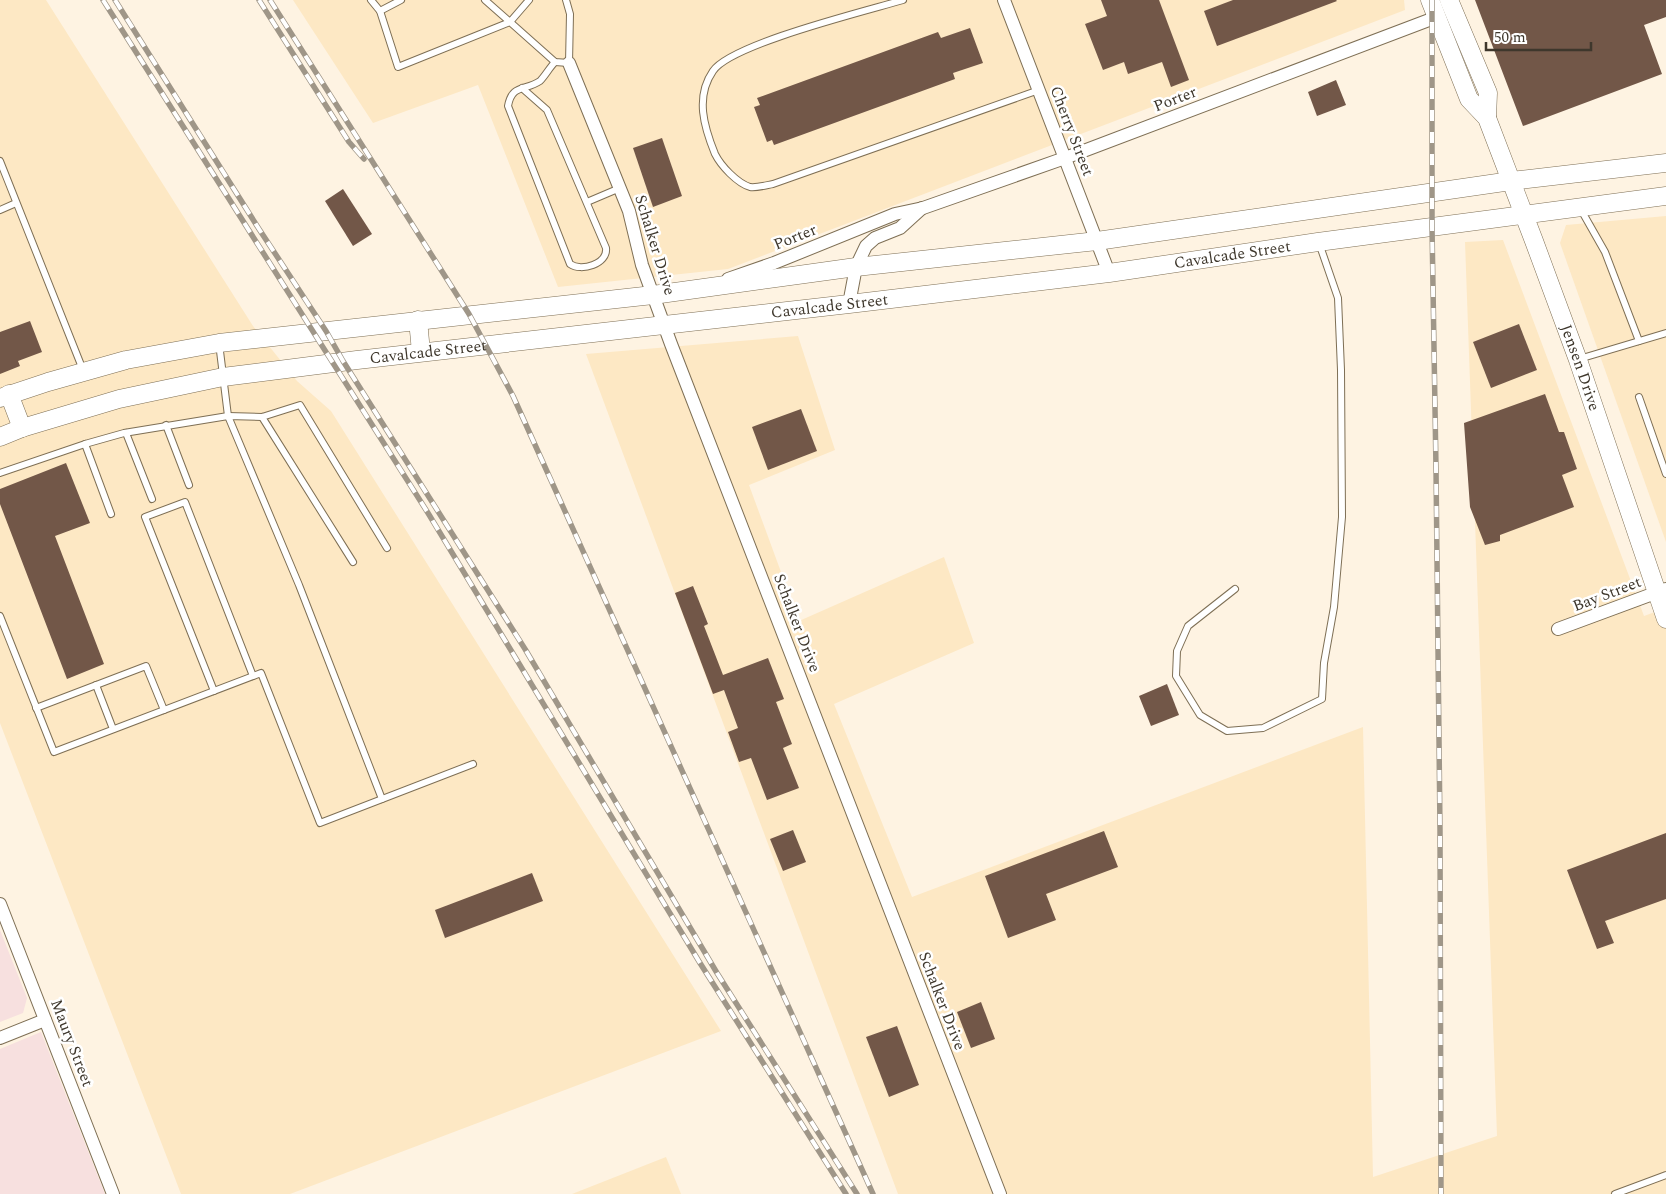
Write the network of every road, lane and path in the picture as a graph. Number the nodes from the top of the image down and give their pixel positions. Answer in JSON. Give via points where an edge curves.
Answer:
{"nodes":[{"id":1,"x":371,"y":0,"type":"edge"},
{"id":2,"x":401,"y":0,"type":"edge"},
{"id":3,"x":485,"y":0,"type":"edge"},
{"id":4,"x":529,"y":0,"type":"edge"},
{"id":5,"x":566,"y":0,"type":"edge"},
{"id":6,"x":903,"y":0,"type":"edge"},
{"id":7,"x":1004,"y":0,"type":"edge"},
{"id":8,"x":1430,"y":0,"type":"edge"},
{"id":9,"x":1449,"y":0,"type":"edge"},
{"id":10,"x":380,"y":11,"type":"junction"},
{"id":11,"x":1437,"y":17,"type":"junction"},
{"id":12,"x":510,"y":22,"type":"junction"},
{"id":13,"x":555,"y":62,"type":"junction"},
{"id":14,"x":569,"y":63,"type":"junction"},
{"id":15,"x":522,"y":88,"type":"junction"},
{"id":16,"x":1039,"y":90,"type":"junction"},
{"id":17,"x":1487,"y":118,"type":"junction"},
{"id":18,"x":1065,"y":158,"type":"junction"},
{"id":19,"x":0,"y":161,"type":"edge"},
{"id":20,"x":1666,"y":163,"type":"edge"},
{"id":21,"x":1511,"y":181,"type":"junction"},
{"id":22,"x":620,"y":188,"type":"junction"},
{"id":23,"x":1666,"y":196,"type":"edge"},
{"id":24,"x":587,"y":202,"type":"junction"},
{"id":25,"x":16,"y":204,"type":"junction"},
{"id":26,"x":1580,"y":207,"type":"junction"},
{"id":27,"x":923,"y":208,"type":"junction"},
{"id":28,"x":0,"y":210,"type":"edge"},
{"id":29,"x":1524,"y":215,"type":"junction"},
{"id":30,"x":1097,"y":241,"type":"junction"},
{"id":31,"x":1318,"y":242,"type":"junction"},
{"id":32,"x":856,"y":267,"type":"junction"},
{"id":33,"x":1109,"y":273,"type":"junction"},
{"id":34,"x":706,"y":287,"type":"junction"},
{"id":35,"x":653,"y":294,"type":"junction"},
{"id":36,"x":849,"y":304,"type":"junction"},
{"id":37,"x":418,"y":320,"type":"junction"},
{"id":38,"x":665,"y":325,"type":"junction"},
{"id":39,"x":1666,"y":333,"type":"edge"},
{"id":40,"x":1638,"y":341,"type":"junction"},
{"id":41,"x":219,"y":343,"type":"junction"},
{"id":42,"x":421,"y":352,"type":"junction"},
{"id":43,"x":1578,"y":360,"type":"junction"},
{"id":44,"x":84,"y":371,"type":"junction"},
{"id":45,"x":223,"y":377,"type":"junction"},
{"id":46,"x":5,"y":396,"type":"edge"},
{"id":47,"x":1639,"y":396,"type":"dead end"},
{"id":48,"x":228,"y":416,"type":"junction"},
{"id":49,"x":262,"y":417,"type":"junction"},
{"id":50,"x":166,"y":425,"type":"junction"},
{"id":51,"x":22,"y":428,"type":"junction"},
{"id":52,"x":126,"y":433,"type":"junction"},
{"id":53,"x":0,"y":436,"type":"edge"},
{"id":54,"x":85,"y":444,"type":"junction"},
{"id":55,"x":0,"y":473,"type":"edge"},
{"id":56,"x":1666,"y":474,"type":"edge"},
{"id":57,"x":189,"y":485,"type":"dead end"},
{"id":58,"x":152,"y":499,"type":"dead end"},
{"id":59,"x":111,"y":514,"type":"dead end"},
{"id":60,"x":387,"y":548,"type":"dead end"},
{"id":61,"x":353,"y":562,"type":"dead end"},
{"id":62,"x":1235,"y":589,"type":"dead end"},
{"id":63,"x":1661,"y":591,"type":"edge"},
{"id":64,"x":0,"y":616,"type":"edge"},
{"id":65,"x":1666,"y":619,"type":"edge"},
{"id":66,"x":1558,"y":629,"type":"dead end"},
{"id":67,"x":253,"y":676,"type":"junction"},
{"id":68,"x":96,"y":685,"type":"junction"},
{"id":69,"x":214,"y":691,"type":"junction"},
{"id":70,"x":36,"y":708,"type":"junction"},
{"id":71,"x":164,"y":710,"type":"junction"},
{"id":72,"x":113,"y":729,"type":"junction"},
{"id":73,"x":473,"y":764,"type":"dead end"},
{"id":74,"x":382,"y":799,"type":"junction"},
{"id":75,"x":0,"y":904,"type":"edge"},
{"id":76,"x":45,"y":1020,"type":"junction"},
{"id":77,"x":0,"y":1038,"type":"edge"},
{"id":78,"x":1666,"y":1175,"type":"edge"},
{"id":79,"x":113,"y":1194,"type":"edge"},
{"id":80,"x":1000,"y":1194,"type":"edge"},
{"id":81,"x":1615,"y":1194,"type":"edge"}],
"edges":[{"from":1,"to":10,"type":"lane"},
{"from":2,"to":10,"type":"lane"},
{"from":3,"to":12,"type":"lane"},
{"from":4,"to":12,"type":"lane"},
{"from":5,"to":14,"type":"lane","via":[[570,14]]},
{"from":6,"to":16,"type":"lane","via":[[774,38],[739,52],[714,69],[703,90],[703,115],[719,162],[733,177],[751,187],[773,184]]},
{"from":7,"to":16,"type":"street","name":"Cherry Street"},
{"from":8,"to":11,"type":"main road","name":"Jensen Drive"},
{"from":9,"to":17,"type":"main road","name":"Jensen Drive","via":[[1488,93]]},
{"from":10,"to":12,"type":"lane","via":[[398,67]]},
{"from":11,"to":17,"type":"main road","name":"Jensen Drive","via":[[1470,100]]},
{"from":11,"to":18,"type":"street","name":"Porter"},
{"from":12,"to":13,"type":"lane"},
{"from":13,"to":14,"type":"lane"},
{"from":13,"to":15,"type":"lane","via":[[540,81]]},
{"from":14,"to":22,"type":"street","name":"Schalker Drive"},
{"from":15,"to":24,"type":"lane","via":[[547,110]]},
{"from":15,"to":24,"type":"lane","via":[[510,96],[508,106],[570,264],[575,268],[604,260],[607,254]]},
{"from":16,"to":18,"type":"street","name":"Cherry Street"},
{"from":17,"to":21,"type":"main road","name":"Jensen Drive"},
{"from":18,"to":27,"type":"street","name":"Porter"},
{"from":18,"to":30,"type":"street","name":"Cherry Street"},
{"from":19,"to":25,"type":"lane"},
{"from":20,"to":21,"type":"main road","name":"Cavalcade Street"},
{"from":21,"to":29,"type":"main road","name":"Jensen Drive"},
{"from":21,"to":30,"type":"main road","name":"Cavalcade Street"},
{"from":22,"to":24,"type":"lane"},
{"from":22,"to":35,"type":"street","name":"Schalker Drive"},
{"from":23,"to":26,"type":"main road","name":"Cavalcade Street"},
{"from":25,"to":28,"type":"lane"},
{"from":25,"to":44,"type":"lane"},
{"from":26,"to":29,"type":"main road","name":"Cavalcade Street"},
{"from":26,"to":40,"type":"lane","via":[[1605,252]]},
{"from":27,"to":32,"type":"street","name":"Porter","via":[[900,228],[875,238],[866,246]]},
{"from":27,"to":34,"type":"street","name":"Porter","via":[[894,214]]},
{"from":29,"to":31,"type":"main road","name":"Cavalcade Street"},
{"from":29,"to":43,"type":"main road","name":"Jensen Drive"},
{"from":30,"to":32,"type":"main road","name":"Cavalcade Street"},
{"from":30,"to":33,"type":"street","name":"Cherry Street"},
{"from":31,"to":33,"type":"main road","name":"Cavalcade Street"},
{"from":31,"to":62,"type":"lane","via":[[1338,298],[1341,370],[1342,516],[1322,700],[1263,728],[1227,731],[1200,715],[1176,676],[1177,651],[1188,626]]},
{"from":32,"to":34,"type":"main road","name":"Cavalcade Street"},
{"from":32,"to":36,"type":"street","name":"Porter"},
{"from":33,"to":36,"type":"main road","name":"Cavalcade Street"},
{"from":34,"to":35,"type":"main road","name":"Cavalcade Street"},
{"from":35,"to":37,"type":"main road","name":"Cavalcade Street"},
{"from":35,"to":38,"type":"street","name":"Schalker Drive"},
{"from":36,"to":38,"type":"main road","name":"Cavalcade Street"},
{"from":37,"to":41,"type":"main road","name":"Cavalcade Street"},
{"from":37,"to":42,"type":"main road"},
{"from":38,"to":42,"type":"main road","name":"Cavalcade Street"},
{"from":38,"to":80,"type":"street","name":"Schalker Drive"},
{"from":39,"to":40,"type":"lane"},
{"from":40,"to":43,"type":"lane"},
{"from":41,"to":44,"type":"main road","name":"Cavalcade Street"},
{"from":41,"to":45,"type":"lane"},
{"from":42,"to":45,"type":"main road","name":"Cavalcade Street"},
{"from":43,"to":63,"type":"main road","name":"Jensen Drive"},
{"from":44,"to":46,"type":"main road","name":"Cavalcade Street"},
{"from":45,"to":48,"type":"lane"},
{"from":45,"to":51,"type":"main road","name":"Cavalcade Street","via":[[119,399]]},
{"from":46,"to":51,"type":"main road"},
{"from":47,"to":56,"type":"lane"},
{"from":48,"to":49,"type":"lane"},
{"from":48,"to":50,"type":"lane"},
{"from":48,"to":74,"type":"lane","via":[[299,585]]},
{"from":49,"to":60,"type":"lane","via":[[300,405]]},
{"from":49,"to":61,"type":"lane"},
{"from":50,"to":52,"type":"lane"},
{"from":50,"to":57,"type":"lane"},
{"from":51,"to":53,"type":"main road","name":"Cavalcade Street"},
{"from":52,"to":54,"type":"lane"},
{"from":52,"to":58,"type":"lane"},
{"from":54,"to":55,"type":"lane"},
{"from":54,"to":59,"type":"lane"},
{"from":63,"to":65,"type":"main road","name":"Jensen Drive"},
{"from":63,"to":66,"type":"street","name":"Bay Street"},
{"from":64,"to":70,"type":"lane"},
{"from":67,"to":69,"type":"lane"},
{"from":67,"to":69,"type":"lane","via":[[185,502],[145,517]]},
{"from":67,"to":74,"type":"lane","via":[[261,673],[320,823]]},
{"from":68,"to":70,"type":"lane"},
{"from":68,"to":71,"type":"lane","via":[[146,666]]},
{"from":68,"to":72,"type":"lane"},
{"from":69,"to":71,"type":"lane"},
{"from":70,"to":72,"type":"lane","via":[[54,752]]},
{"from":71,"to":72,"type":"lane"},
{"from":73,"to":74,"type":"lane"},
{"from":75,"to":76,"type":"street","name":"Maury Street"},
{"from":76,"to":77,"type":"street"},
{"from":76,"to":79,"type":"street","name":"Maury Street"},
{"from":78,"to":81,"type":"lane"}]}
